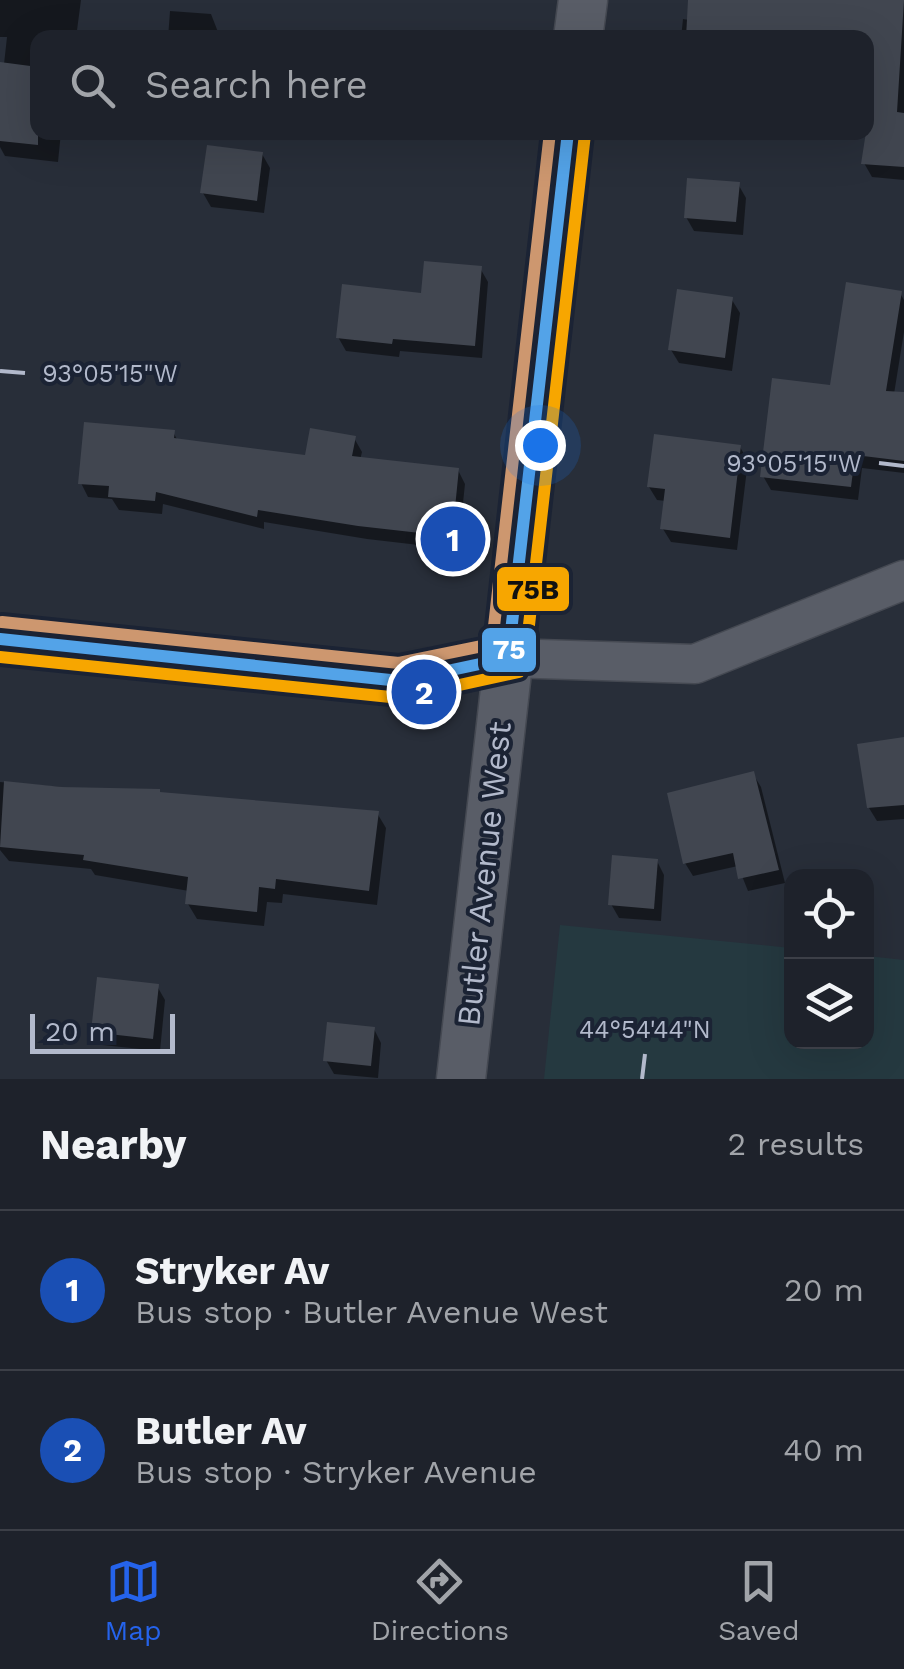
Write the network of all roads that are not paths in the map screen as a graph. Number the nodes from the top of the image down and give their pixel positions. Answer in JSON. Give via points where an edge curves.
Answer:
{"nodes":[{"id":1,"x":583,"y":0,"type":"edge"},
{"id":2,"x":579,"y":30,"type":"edge"},
{"id":3,"x":567,"y":140,"type":"edge"},
{"id":4,"x":904,"y":580,"type":"edge"},
{"id":5,"x":0,"y":640,"type":"edge"},
{"id":6,"x":508,"y":658,"type":"junction"},
{"id":7,"x":461,"y":1079,"type":"edge"}],
"edges":[{"from":1,"to":2,"type":"street"},
{"from":3,"to":6,"type":"street","name":"Butler Avenue West"},
{"from":4,"to":6,"type":"street","via":[[695,664]]},
{"from":5,"to":6,"type":"street","via":[[400,681]]},
{"from":6,"to":7,"type":"street","name":"Butler Avenue West"}]}
